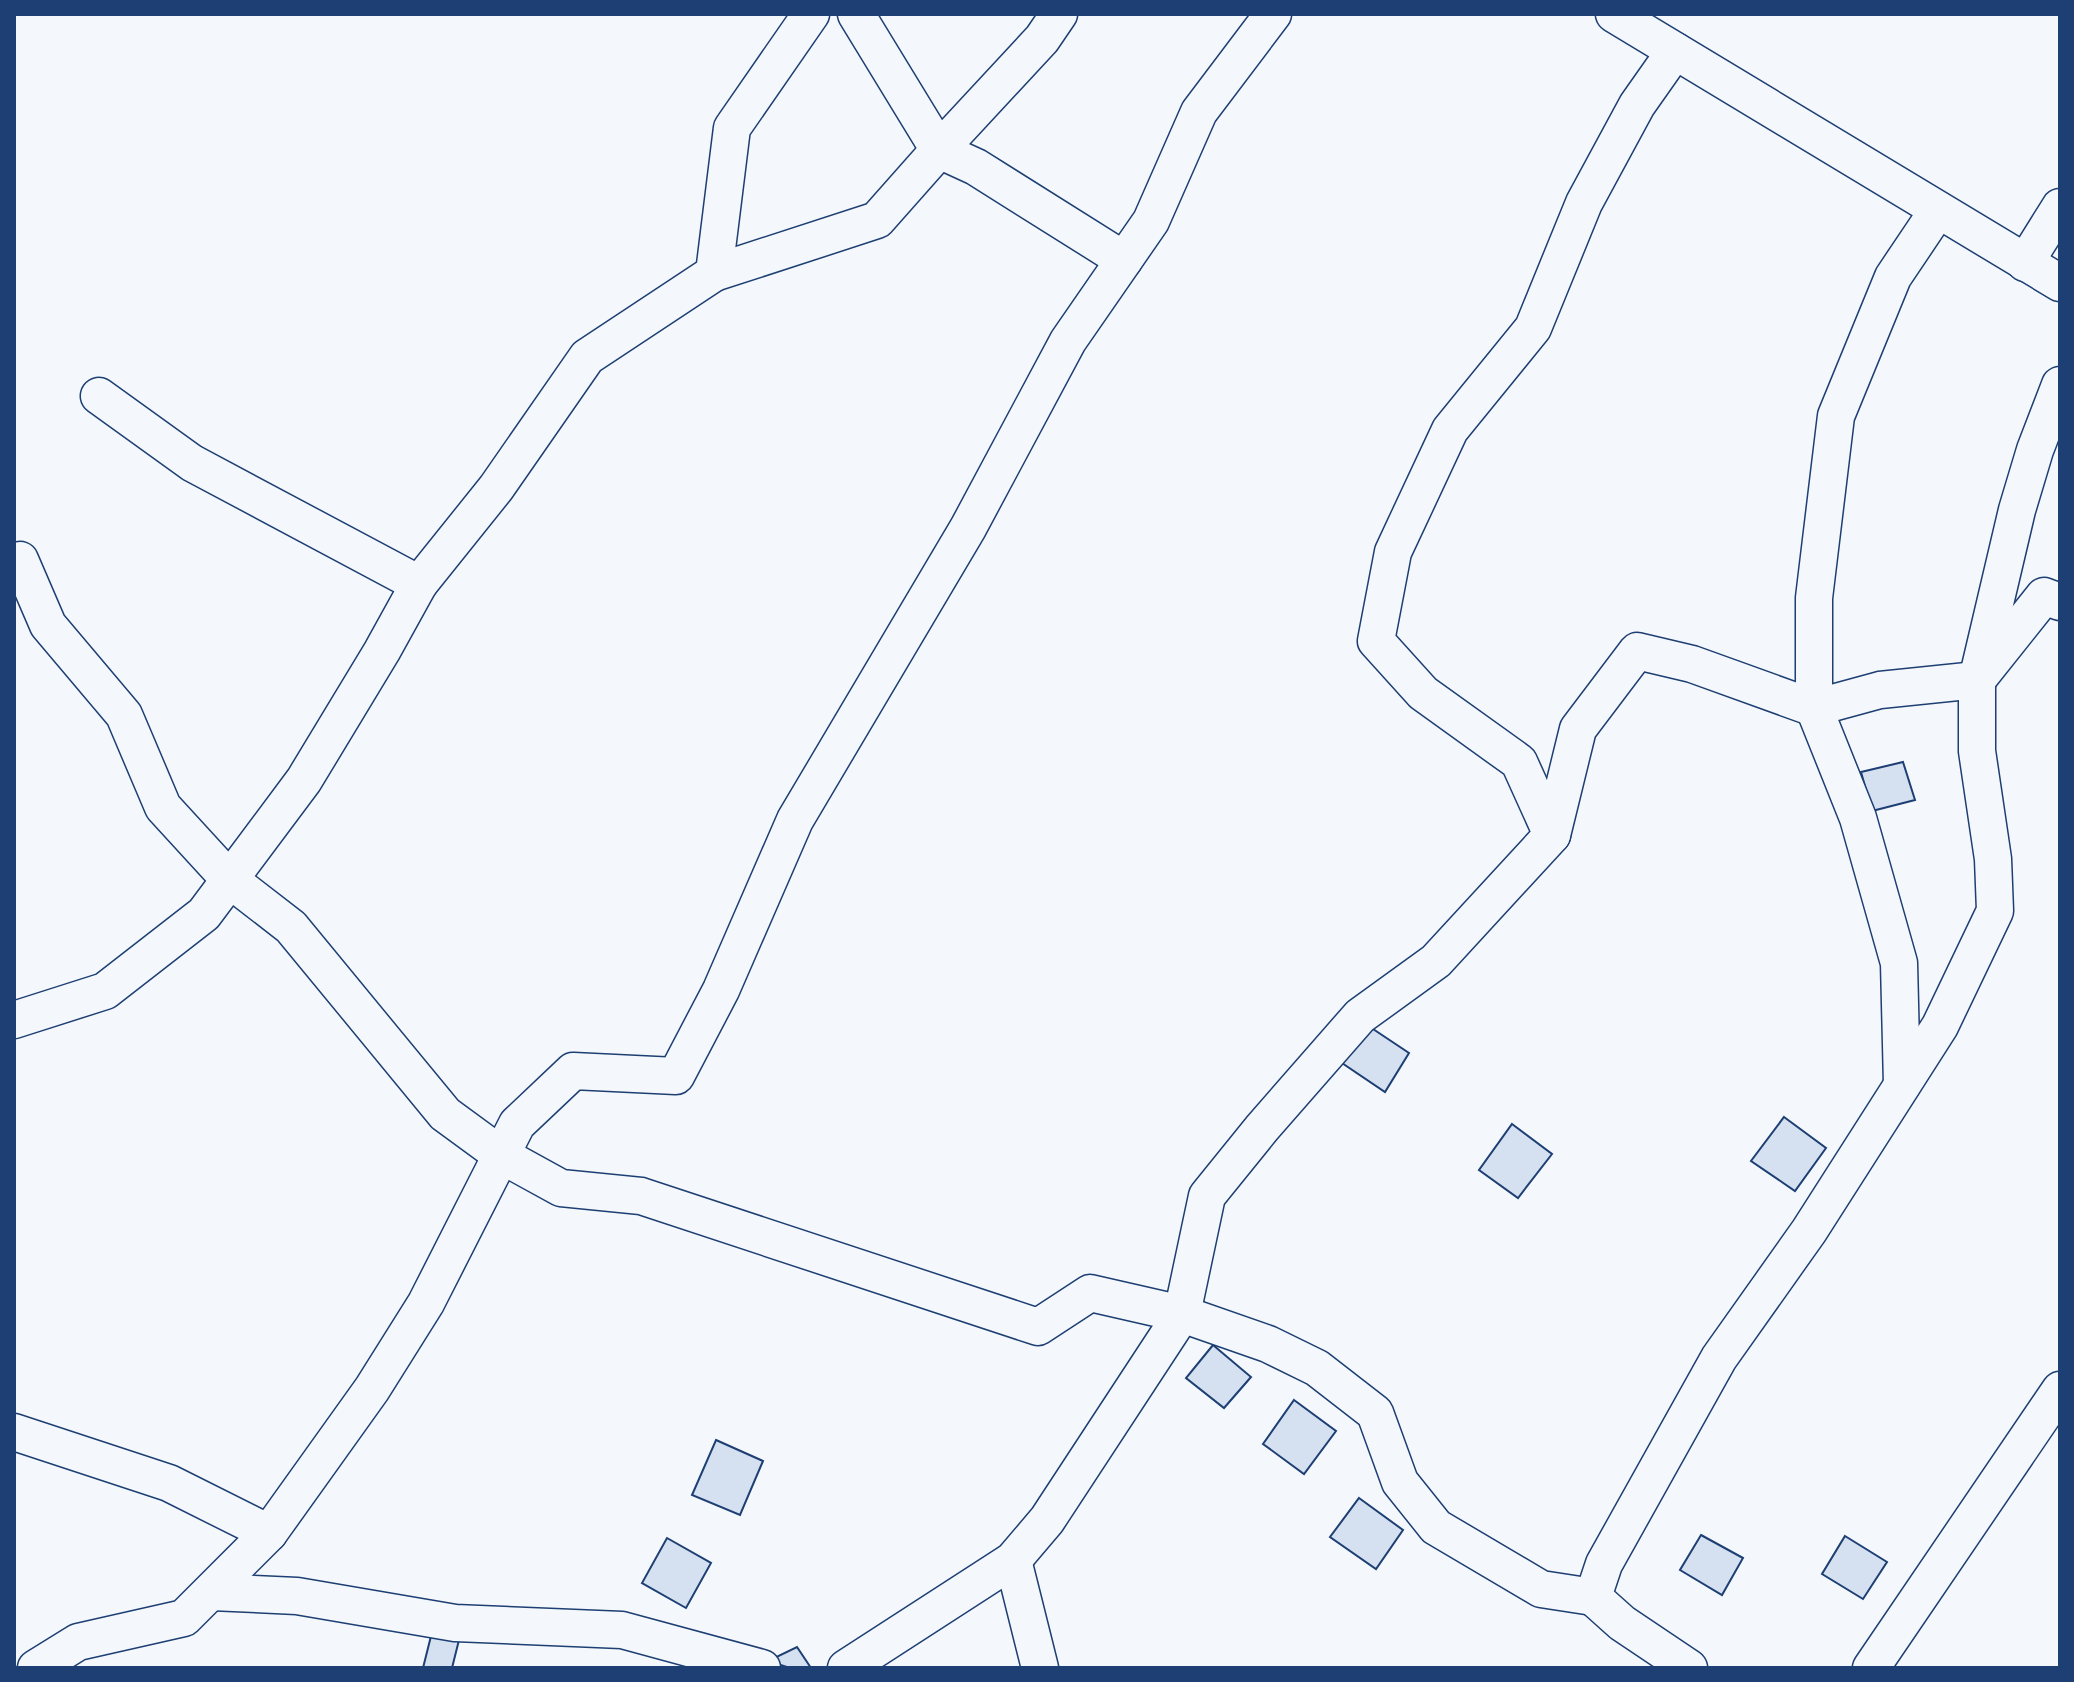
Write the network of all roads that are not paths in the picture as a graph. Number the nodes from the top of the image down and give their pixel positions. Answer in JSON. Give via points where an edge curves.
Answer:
{"nodes":[{"id":1,"x":811,"y":14,"type":"edge"},
{"id":2,"x":856,"y":14,"type":"edge"},
{"id":3,"x":1059,"y":14,"type":"edge"},
{"id":4,"x":1273,"y":14,"type":"edge"},
{"id":5,"x":1614,"y":14,"type":"edge"},
{"id":6,"x":1675,"y":51,"type":"junction"},
{"id":7,"x":939,"y":150,"type":"junction"},
{"id":8,"x":2060,"y":207,"type":"edge"},
{"id":9,"x":1938,"y":210,"type":"junction"},
{"id":10,"x":1124,"y":260,"type":"junction"},
{"id":11,"x":2025,"y":263,"type":"junction"},
{"id":12,"x":714,"y":273,"type":"junction"},
{"id":13,"x":2060,"y":283,"type":"edge"},
{"id":14,"x":2060,"y":385,"type":"edge"},
{"id":15,"x":99,"y":396,"type":"dead end"},
{"id":16,"x":20,"y":560,"type":"dead end"},
{"id":17,"x":419,"y":584,"type":"junction"},
{"id":18,"x":2060,"y":602,"type":"edge"},
{"id":19,"x":1977,"y":680,"type":"junction"},
{"id":20,"x":1814,"y":708,"type":"junction"},
{"id":21,"x":1552,"y":835,"type":"junction"},
{"id":22,"x":229,"y":879,"type":"junction"},
{"id":23,"x":14,"y":1020,"type":"edge"},
{"id":24,"x":1902,"y":1085,"type":"junction"},
{"id":25,"x":501,"y":1155,"type":"junction"},
{"id":26,"x":1182,"y":1314,"type":"junction"},
{"id":27,"x":2060,"y":1390,"type":"edge"},
{"id":28,"x":14,"y":1432,"type":"edge"},
{"id":29,"x":269,"y":1533,"type":"junction"},
{"id":30,"x":1013,"y":1560,"type":"junction"},
{"id":31,"x":211,"y":1592,"type":"junction"},
{"id":32,"x":1593,"y":1597,"type":"junction"},
{"id":33,"x":36,"y":1668,"type":"edge"},
{"id":34,"x":762,"y":1668,"type":"edge"},
{"id":35,"x":846,"y":1668,"type":"edge"},
{"id":36,"x":1040,"y":1668,"type":"edge"},
{"id":37,"x":1689,"y":1668,"type":"edge"},
{"id":38,"x":1871,"y":1668,"type":"edge"}],
"edges":[{"from":1,"to":12,"type":"street","via":[[732,128]]},
{"from":2,"to":7,"type":"street"},
{"from":3,"to":7,"type":"street"},
{"from":4,"to":10,"type":"street","via":[[1199,112],[1151,221]]},
{"from":5,"to":6,"type":"street"},
{"from":6,"to":9,"type":"street"},
{"from":6,"to":21,"type":"street","via":[[1637,105],[1584,203],[1533,328],[1450,430],[1393,552],[1376,641],[1423,693],[1519,762]]},
{"from":7,"to":10,"type":"street","via":[[976,167]]},
{"from":7,"to":12,"type":"street","via":[[877,220]]},
{"from":8,"to":11,"type":"street"},
{"from":9,"to":11,"type":"street"},
{"from":9,"to":20,"type":"street","via":[[1893,277],[1836,416],[1814,598]]},
{"from":10,"to":25,"type":"street","via":[[1068,341],[968,528],[795,820],[721,990],[676,1076],[573,1071],[517,1124]]},
{"from":11,"to":13,"type":"street"},
{"from":12,"to":17,"type":"street","via":[[587,357],[496,488]]},
{"from":14,"to":19,"type":"street","via":[[2022,495]]},
{"from":15,"to":17,"type":"street","via":[[192,463]]},
{"from":16,"to":22,"type":"street","via":[[48,625],[124,715],[163,807]]},
{"from":17,"to":22,"type":"street","via":[[304,780]]},
{"from":18,"to":19,"type":"street","via":[[2044,596]]},
{"from":19,"to":20,"type":"street","via":[[1880,690]]},
{"from":19,"to":24,"type":"street","via":[[1977,751],[1995,911],[1940,1026]]},
{"from":20,"to":21,"type":"street","via":[[1692,664],[1637,651],[1578,729]]},
{"from":20,"to":24,"type":"street","via":[[1858,818],[1899,963]]},
{"from":21,"to":26,"type":"street","via":[[1436,961],[1360,1016],[1207,1196]]},
{"from":22,"to":23,"type":"street","via":[[204,914],[105,991]]},
{"from":22,"to":25,"type":"street","via":[[291,927],[445,1114]]},
{"from":24,"to":32,"type":"street","via":[[1809,1231],[1719,1358],[1604,1564]]},
{"from":25,"to":26,"type":"street","via":[[561,1188],[641,1196],[1038,1327],[1090,1293]]},
{"from":25,"to":29,"type":"street","via":[[426,1303]]},
{"from":26,"to":30,"type":"street","via":[[1047,1520]]},
{"from":26,"to":32,"type":"street","via":[[1268,1344],[1317,1368],[1375,1413],[1400,1482],[1436,1527],[1541,1589]]},
{"from":27,"to":38,"type":"street"},
{"from":28,"to":29,"type":"street","via":[[169,1483]]},
{"from":29,"to":31,"type":"street"},
{"from":30,"to":35,"type":"street"},
{"from":30,"to":36,"type":"street"},
{"from":31,"to":33,"type":"street","via":[[184,1618],[78,1642]]},
{"from":31,"to":34,"type":"street","via":[[297,1596],[455,1623],[622,1630]]},
{"from":32,"to":37,"type":"street"}]}
